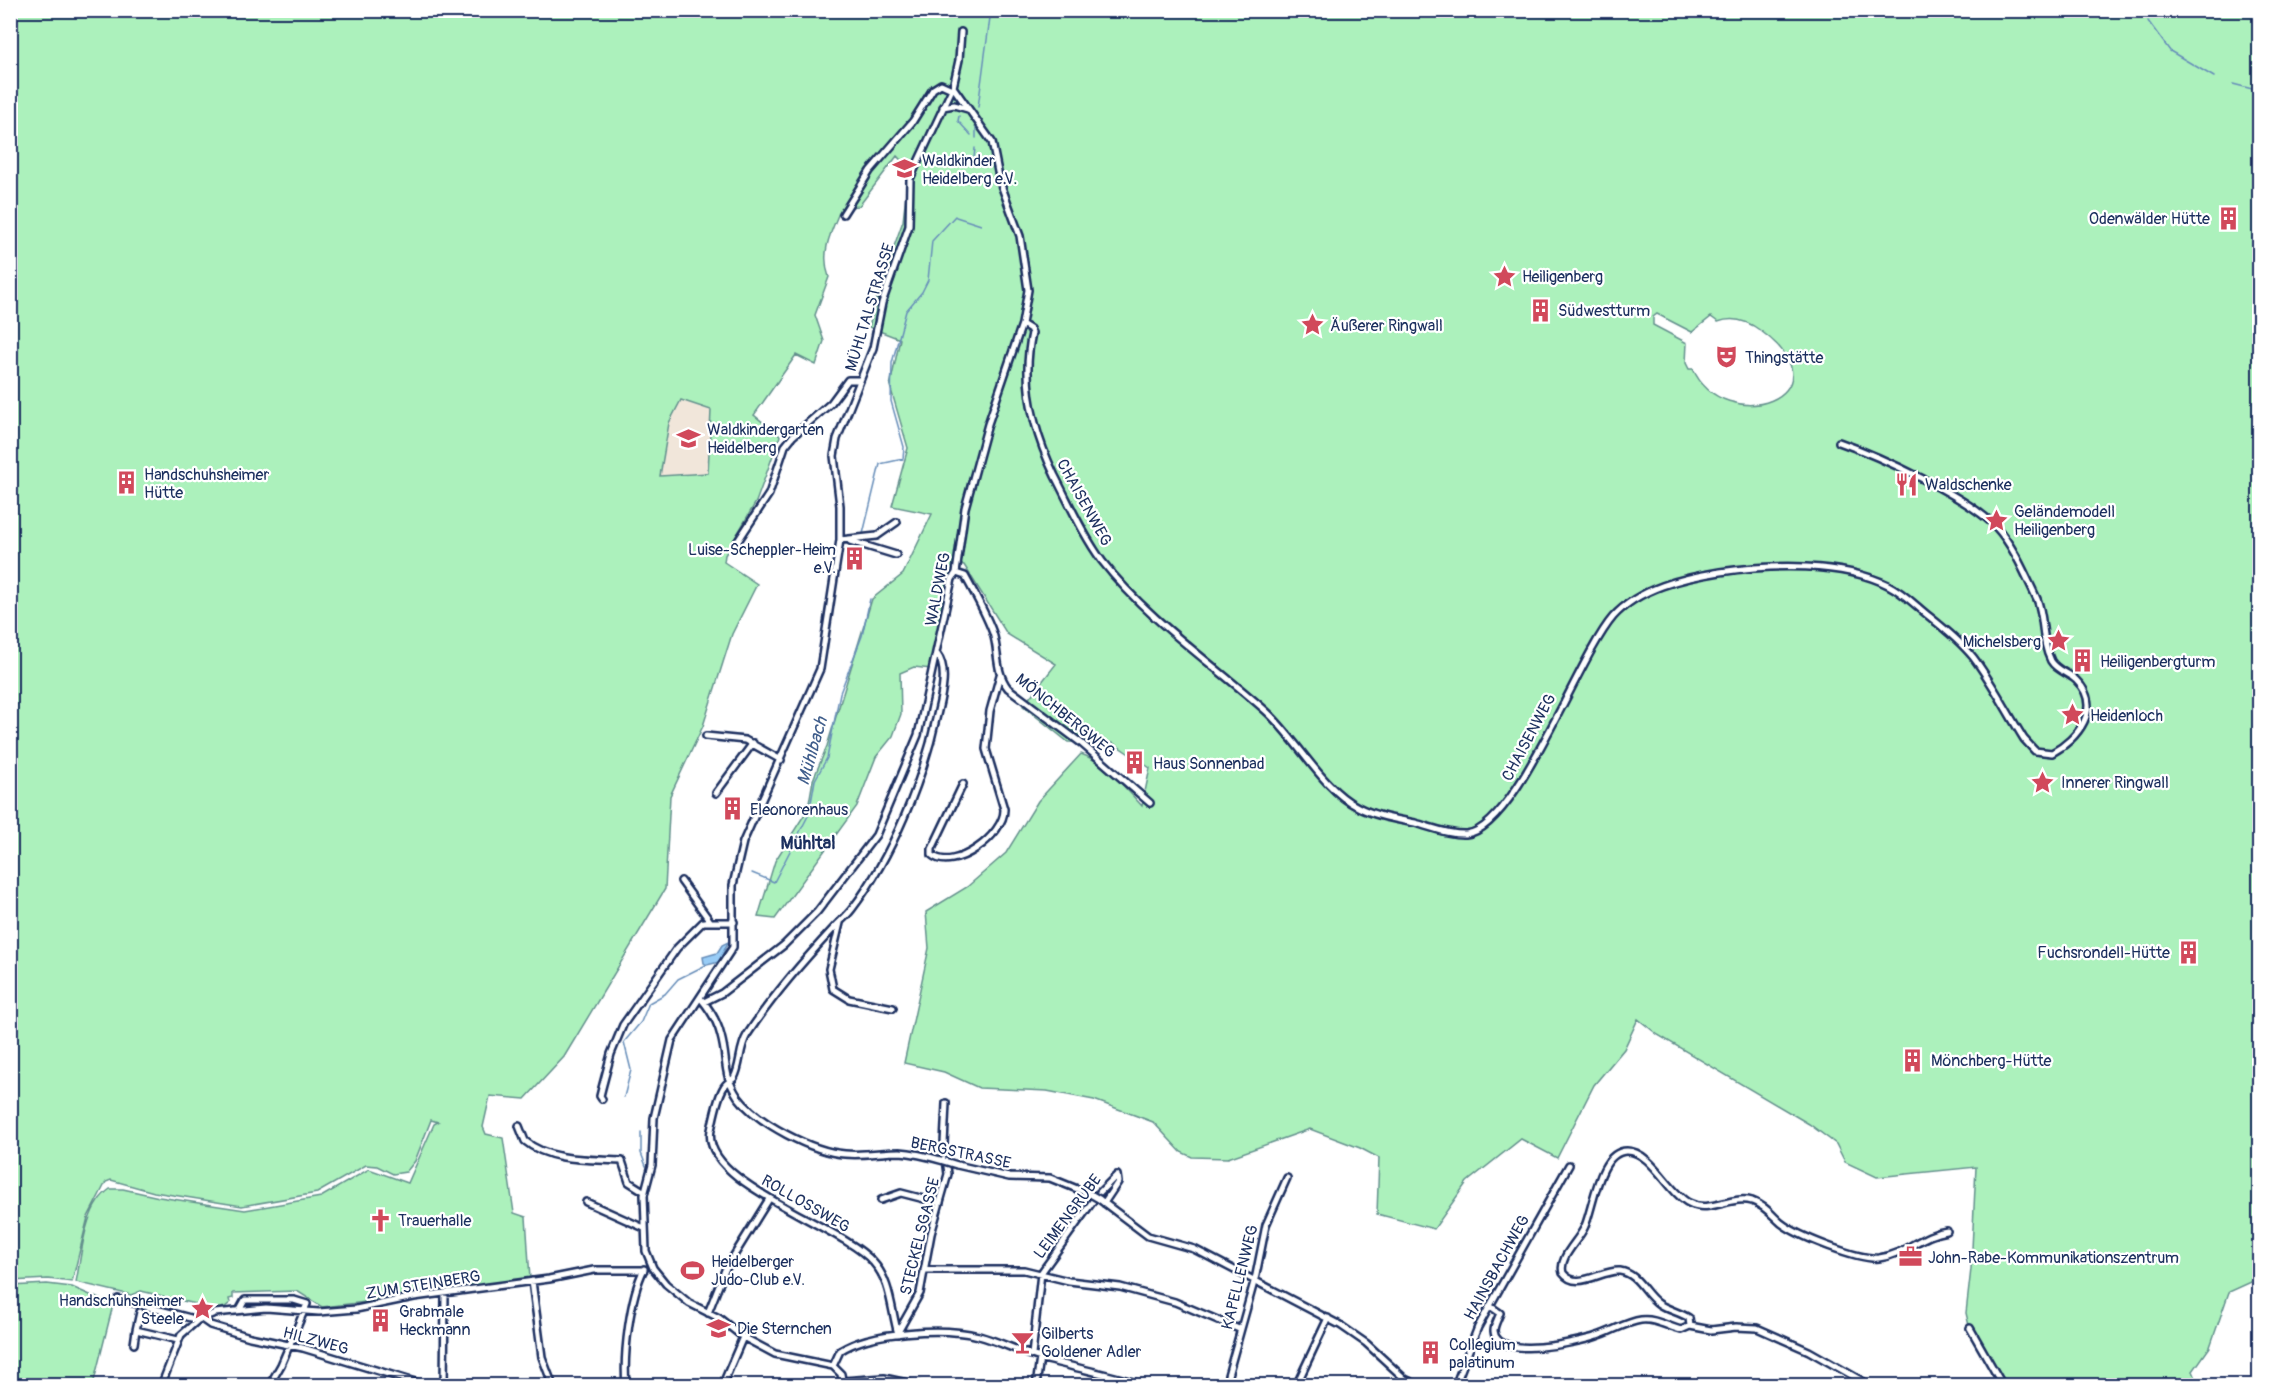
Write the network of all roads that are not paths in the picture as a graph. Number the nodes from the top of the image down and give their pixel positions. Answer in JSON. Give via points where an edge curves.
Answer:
{"nodes":[{"id":1,"x":961,"y":32,"type":"dead end"},
{"id":2,"x":952,"y":88,"type":"junction"},
{"id":3,"x":943,"y":107,"type":"junction"},
{"id":4,"x":971,"y":111,"type":"junction"},
{"id":5,"x":843,"y":214,"type":"dead end"},
{"id":6,"x":1022,"y":324,"type":"junction"},
{"id":7,"x":860,"y":380,"type":"junction"},
{"id":8,"x":1839,"y":441,"type":"dead end"},
{"id":9,"x":897,"y":522,"type":"dead end"},
{"id":10,"x":840,"y":540,"type":"junction"},
{"id":11,"x":850,"y":540,"type":"junction"},
{"id":12,"x":736,"y":544,"type":"dead end"},
{"id":13,"x":896,"y":555,"type":"dead end"},
{"id":14,"x":956,"y":573,"type":"junction"},
{"id":15,"x":937,"y":654,"type":"junction"},
{"id":16,"x":1000,"y":675,"type":"junction"},
{"id":17,"x":706,"y":736,"type":"dead end"},
{"id":18,"x":753,"y":743,"type":"junction"},
{"id":19,"x":781,"y":760,"type":"junction"},
{"id":20,"x":963,"y":784,"type":"dead end"},
{"id":21,"x":716,"y":793,"type":"dead end"},
{"id":22,"x":1150,"y":803,"type":"dead end"},
{"id":23,"x":681,"y":881,"type":"dead end"},
{"id":24,"x":710,"y":921,"type":"junction"},
{"id":25,"x":734,"y":922,"type":"junction"},
{"id":26,"x":840,"y":923,"type":"junction"},
{"id":27,"x":710,"y":982,"type":"junction"},
{"id":28,"x":719,"y":995,"type":"junction"},
{"id":29,"x":703,"y":1001,"type":"junction"},
{"id":30,"x":893,"y":1008,"type":"dead end"},
{"id":31,"x":729,"y":1082,"type":"junction"},
{"id":32,"x":602,"y":1099,"type":"dead end"},
{"id":33,"x":946,"y":1103,"type":"dead end"},
{"id":34,"x":519,"y":1126,"type":"dead end"},
{"id":35,"x":1569,"y":1165,"type":"dead end"},
{"id":36,"x":1287,"y":1178,"type":"dead end"},
{"id":37,"x":645,"y":1192,"type":"junction"},
{"id":38,"x":769,"y":1199,"type":"junction"},
{"id":39,"x":881,"y":1200,"type":"dead end"},
{"id":40,"x":1102,"y":1201,"type":"junction"},
{"id":41,"x":586,"y":1202,"type":"dead end"},
{"id":42,"x":940,"y":1203,"type":"junction"},
{"id":43,"x":644,"y":1228,"type":"junction"},
{"id":44,"x":1947,"y":1231,"type":"dead end"},
{"id":45,"x":650,"y":1263,"type":"junction"},
{"id":46,"x":644,"y":1270,"type":"junction"},
{"id":47,"x":924,"y":1270,"type":"junction"},
{"id":48,"x":1041,"y":1273,"type":"junction"},
{"id":49,"x":1254,"y":1280,"type":"junction"},
{"id":50,"x":532,"y":1281,"type":"junction"},
{"id":51,"x":444,"y":1294,"type":"junction"},
{"id":52,"x":118,"y":1299,"type":"dead end"},
{"id":53,"x":1490,"y":1306,"type":"junction"},
{"id":54,"x":240,"y":1309,"type":"junction"},
{"id":55,"x":140,"y":1312,"type":"dead end"},
{"id":56,"x":306,"y":1312,"type":"junction"},
{"id":57,"x":708,"y":1313,"type":"junction"},
{"id":58,"x":1328,"y":1318,"type":"junction"},
{"id":59,"x":199,"y":1319,"type":"junction"},
{"id":60,"x":1690,"y":1326,"type":"junction"},
{"id":61,"x":1970,"y":1328,"type":"dead end"},
{"id":62,"x":1239,"y":1329,"type":"junction"},
{"id":63,"x":136,"y":1330,"type":"junction"},
{"id":64,"x":898,"y":1334,"type":"junction"},
{"id":65,"x":743,"y":1337,"type":"junction"},
{"id":66,"x":178,"y":1340,"type":"junction"},
{"id":67,"x":134,"y":1344,"type":"dead end"},
{"id":68,"x":290,"y":1346,"type":"junction"},
{"id":69,"x":1032,"y":1356,"type":"junction"},
{"id":70,"x":1040,"y":1358,"type":"junction"},
{"id":71,"x":833,"y":1366,"type":"junction"},
{"id":72,"x":843,"y":1383,"type":"edge"},
{"id":73,"x":161,"y":1386,"type":"edge"},
{"id":74,"x":269,"y":1386,"type":"edge"},
{"id":75,"x":428,"y":1386,"type":"edge"},
{"id":76,"x":444,"y":1386,"type":"edge"},
{"id":77,"x":553,"y":1386,"type":"edge"},
{"id":78,"x":626,"y":1386,"type":"edge"},
{"id":79,"x":722,"y":1386,"type":"edge"},
{"id":80,"x":921,"y":1386,"type":"edge"},
{"id":81,"x":1035,"y":1386,"type":"edge"},
{"id":82,"x":1146,"y":1386,"type":"edge"},
{"id":83,"x":1225,"y":1386,"type":"edge"},
{"id":84,"x":1296,"y":1386,"type":"edge"},
{"id":85,"x":1420,"y":1386,"type":"edge"},
{"id":86,"x":1455,"y":1386,"type":"edge"},
{"id":87,"x":1871,"y":1386,"type":"edge"},
{"id":88,"x":2003,"y":1386,"type":"edge"}],
"edges":[{"from":1,"to":2,"type":"street"},
{"from":2,"to":3,"type":"street","name":"MÜHLTALSTRASSE"},
{"from":2,"to":4,"type":"street","name":"WALDWEG"},
{"from":2,"to":5,"type":"street","via":[[941,84],[933,89],[913,121],[870,171]]},
{"from":3,"to":4,"type":"street","via":[[958,106]]},
{"from":3,"to":7,"type":"street","name":"MÜHLTALSTRASSE","via":[[909,182],[909,226]]},
{"from":4,"to":6,"type":"street","name":"WALDWEG","via":[[992,142],[1000,182],[1020,236],[1028,282]]},
{"from":6,"to":8,"type":"street","name":"CHAISENWEG","via":[[1032,333],[1028,365],[1038,440],[1103,562],[1167,626],[1278,722],[1342,797],[1367,811],[1461,834],[1482,828],[1524,777],[1576,675],[1612,618],[1638,597],[1711,573],[1756,568],[1834,569],[1892,587],[1967,651],[2032,749],[2041,754],[2052,753],[2068,744],[2085,723],[2086,698],[2072,676],[2052,661],[2037,599],[2000,532],[1979,513],[1935,487]]},
{"from":6,"to":14,"type":"street","name":"WALDWEG","via":[[965,508]]},
{"from":7,"to":10,"type":"street","name":"MÜHLTALSTRASSE","via":[[841,424],[834,456]]},
{"from":7,"to":12,"type":"street","via":[[848,380],[831,403],[789,440],[767,497]]},
{"from":9,"to":11,"type":"street","via":[[880,535]]},
{"from":10,"to":11,"type":"street"},
{"from":10,"to":19,"type":"street","name":"MÜHLTALSTRASSE","via":[[820,669]]},
{"from":11,"to":13,"type":"street"},
{"from":14,"to":15,"type":"street","name":"WALDWEG"},
{"from":14,"to":16,"type":"street","name":"MÖNCHBERGWEG","via":[[965,576],[990,627]]},
{"from":15,"to":26,"type":"street","name":"ROLLOSSWEG","via":[[942,663],[942,682],[925,760],[894,840]]},
{"from":15,"to":28,"type":"street","name":"WALDWEG","via":[[918,735],[876,835],[817,912],[784,945]]},
{"from":16,"to":20,"type":"street","via":[[990,711],[986,748],[1004,816],[995,832],[979,847],[940,860],[932,855],[932,849]]},
{"from":16,"to":22,"type":"street","name":"MÖNCHBERGWEG","via":[[1015,695],[1081,743]]},
{"from":17,"to":18,"type":"street"},
{"from":18,"to":19,"type":"street"},
{"from":18,"to":21,"type":"street"},
{"from":19,"to":25,"type":"street","name":"MÜHLTALSTRASSE","via":[[741,850],[733,885]]},
{"from":23,"to":24,"type":"street"},
{"from":24,"to":25,"type":"street"},
{"from":24,"to":32,"type":"street","via":[[683,940],[623,1025],[611,1054]]},
{"from":25,"to":27,"type":"street","name":"MÜHLTALSTRASSE","via":[[733,947]]},
{"from":26,"to":30,"type":"street","via":[[829,969],[832,987],[849,999]]},
{"from":26,"to":31,"type":"street","name":"ROLLOSSWEG","via":[[749,1032]]},
{"from":27,"to":28,"type":"street"},
{"from":27,"to":29,"type":"street","name":"MÜHLTALSTRASSE"},
{"from":28,"to":29,"type":"street","name":"WALDWEG"},
{"from":29,"to":31,"type":"street","name":"BERGSTRASSE","via":[[722,1037]]},
{"from":29,"to":37,"type":"street","name":"MÜHLTALSTRASSE","via":[[680,1026],[670,1047],[654,1118],[652,1164]]},
{"from":31,"to":38,"type":"street","name":"ROLLOSSWEG","via":[[723,1088],[711,1129],[712,1149],[726,1167]]},
{"from":31,"to":40,"type":"street","name":"BERGSTRASSE","bridge":true,"via":[[753,1112],[807,1144],[844,1154],[898,1152],[1009,1177],[1050,1178]]},
{"from":33,"to":42,"type":"street","name":"STECKELSGASSE","via":[[944,1144],[949,1169]]},
{"from":34,"to":37,"type":"street","via":[[525,1141],[542,1151],[622,1161],[629,1182]]},
{"from":35,"to":53,"type":"street","name":"HAINSBACHWEG"},
{"from":36,"to":49,"type":"street","name":"KAPELLENWEG","via":[[1266,1225]]},
{"from":37,"to":43,"type":"street","name":"MÜHLTALSTRASSE"},
{"from":38,"to":57,"type":"street","via":[[725,1270]]},
{"from":38,"to":64,"type":"street","name":"ROLLOSSWEG","via":[[825,1227],[874,1263],[884,1278]]},
{"from":39,"to":42,"type":"street","via":[[901,1193]]},
{"from":40,"to":48,"type":"street","name":"LEIMENGRUBE","via":[[1118,1182],[1117,1175],[1098,1194]]},
{"from":40,"to":49,"type":"street","name":"BERGSTRASSE","via":[[1148,1236],[1194,1250]]},
{"from":41,"to":43,"type":"street"},
{"from":42,"to":47,"type":"street","name":"STECKELSGASSE"},
{"from":43,"to":45,"type":"street","name":"MÜHLTALSTRASSE"},
{"from":44,"to":60,"type":"street","via":[[1934,1233],[1889,1256],[1861,1257],[1787,1227],[1753,1201],[1692,1204],[1642,1156],[1629,1151],[1616,1154],[1605,1166],[1584,1230],[1563,1260],[1563,1273],[1577,1281],[1614,1271],[1627,1273],[1657,1303],[1689,1318]]},
{"from":45,"to":46,"type":"street"},
{"from":45,"to":57,"type":"street","name":"MÜHLTALSTRASSE","via":[[688,1304]]},
{"from":46,"to":50,"type":"street","name":"ZUM STEINBERG","via":[[594,1270]]},
{"from":46,"to":78,"type":"street","via":[[630,1330]]},
{"from":47,"to":48,"type":"street"},
{"from":47,"to":64,"type":"street","name":"STECKELSGASSE","via":[[919,1296]]},
{"from":48,"to":62,"type":"street","via":[[1120,1287],[1175,1302]]},
{"from":48,"to":69,"type":"street"},
{"from":49,"to":58,"type":"street","name":"BERGSTRASSE"},
{"from":49,"to":62,"type":"street","name":"KAPELLENWEG"},
{"from":50,"to":51,"type":"street","name":"ZUM STEINBERG"},
{"from":50,"to":77,"type":"street","via":[[542,1357]]},
{"from":51,"to":56,"type":"street","name":"ZUM STEINBERG","via":[[356,1309]]},
{"from":51,"to":76,"type":"street"},
{"from":52,"to":59,"type":"street","name":"ZUM STEINBERG"},
{"from":53,"to":60,"type":"street","via":[[1500,1313],[1494,1329],[1496,1336],[1503,1343],[1519,1347],[1569,1343],[1641,1320],[1681,1330]]},
{"from":53,"to":86,"type":"street","name":"HAINSBACHWEG"},
{"from":54,"to":56,"type":"street","name":"ZUM STEINBERG"},
{"from":54,"to":56,"type":"street","via":[[245,1300],[294,1300],[307,1303]]},
{"from":54,"to":59,"type":"street","name":"ZUM STEINBERG"},
{"from":55,"to":63,"type":"street"},
{"from":56,"to":68,"type":"street"},
{"from":57,"to":65,"type":"street","name":"MÜHLTALSTRASSE"},
{"from":58,"to":84,"type":"street"},
{"from":58,"to":85,"type":"street","name":"BERGSTRASSE"},
{"from":59,"to":66,"type":"street"},
{"from":59,"to":68,"type":"street","name":"HILZWEG"},
{"from":60,"to":87,"type":"street","via":[[1711,1330],[1757,1328],[1809,1351]]},
{"from":61,"to":88,"type":"street"},
{"from":62,"to":83,"type":"street","name":"KAPELLENWEG"},
{"from":63,"to":66,"type":"street"},
{"from":63,"to":67,"type":"street"},
{"from":64,"to":69,"type":"street","via":[[961,1332]]},
{"from":64,"to":71,"type":"street","via":[[845,1348],[837,1354]]},
{"from":65,"to":71,"type":"street","name":"MÜHLTALSTRASSE","via":[[775,1354]]},
{"from":65,"to":79,"type":"street"},
{"from":66,"to":73,"type":"street"},
{"from":68,"to":74,"type":"street"},
{"from":68,"to":75,"type":"street","name":"HILZWEG"},
{"from":69,"to":70,"type":"street"},
{"from":70,"to":81,"type":"street"},
{"from":70,"to":82,"type":"street"},
{"from":71,"to":72,"type":"street"},
{"from":72,"to":80,"type":"street","via":[[884,1378]]}]}
